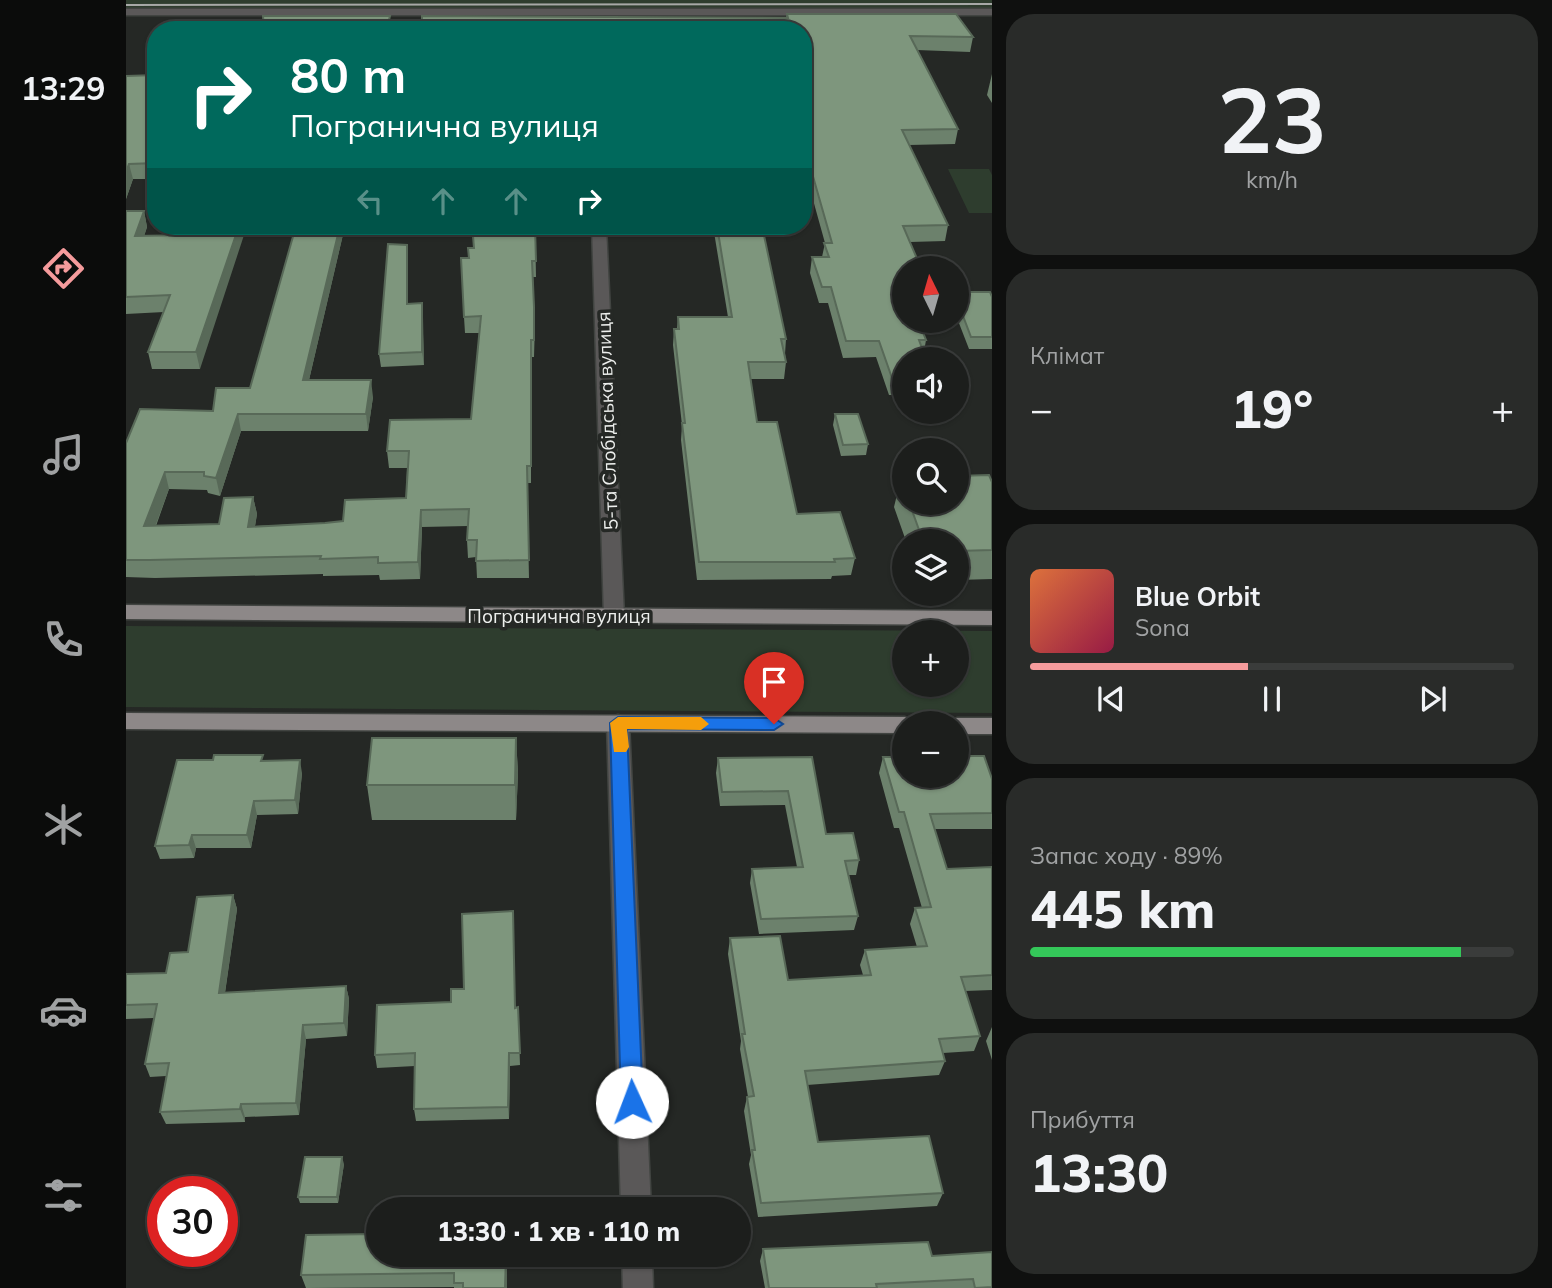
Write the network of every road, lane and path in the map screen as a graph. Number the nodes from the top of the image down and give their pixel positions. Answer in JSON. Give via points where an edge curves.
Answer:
{"nodes":[{"id":1,"x":126,"y":12,"type":"edge"},
{"id":2,"x":992,"y":12,"type":"edge"},
{"id":3,"x":599,"y":235,"type":"edge"},
{"id":4,"x":126,"y":612,"type":"edge"},
{"id":5,"x":614,"y":616,"type":"junction"},
{"id":6,"x":992,"y":618,"type":"edge"},
{"id":7,"x":126,"y":721,"type":"edge"},
{"id":8,"x":618,"y":723,"type":"junction"},
{"id":9,"x":892,"y":725,"type":"edge"},
{"id":10,"x":969,"y":726,"type":"edge"},
{"id":11,"x":992,"y":726,"type":"edge"},
{"id":12,"x":636,"y":1197,"type":"edge"},
{"id":13,"x":637,"y":1267,"type":"edge"},
{"id":14,"x":638,"y":1288,"type":"edge"}],
"edges":[{"from":1,"to":2,"type":"street","via":[[569,17]]},
{"from":3,"to":5,"type":"street","name":"5-та Слобідська вулиця"},
{"from":4,"to":5,"type":"main road","name":"Погранична вулиця"},
{"from":5,"to":6,"type":"main road","name":"Погранична вулиця"},
{"from":7,"to":8,"type":"main road"},
{"from":8,"to":9,"type":"main road"},
{"from":8,"to":12,"type":"street"},
{"from":10,"to":11,"type":"main road"},
{"from":13,"to":14,"type":"street"}]}
